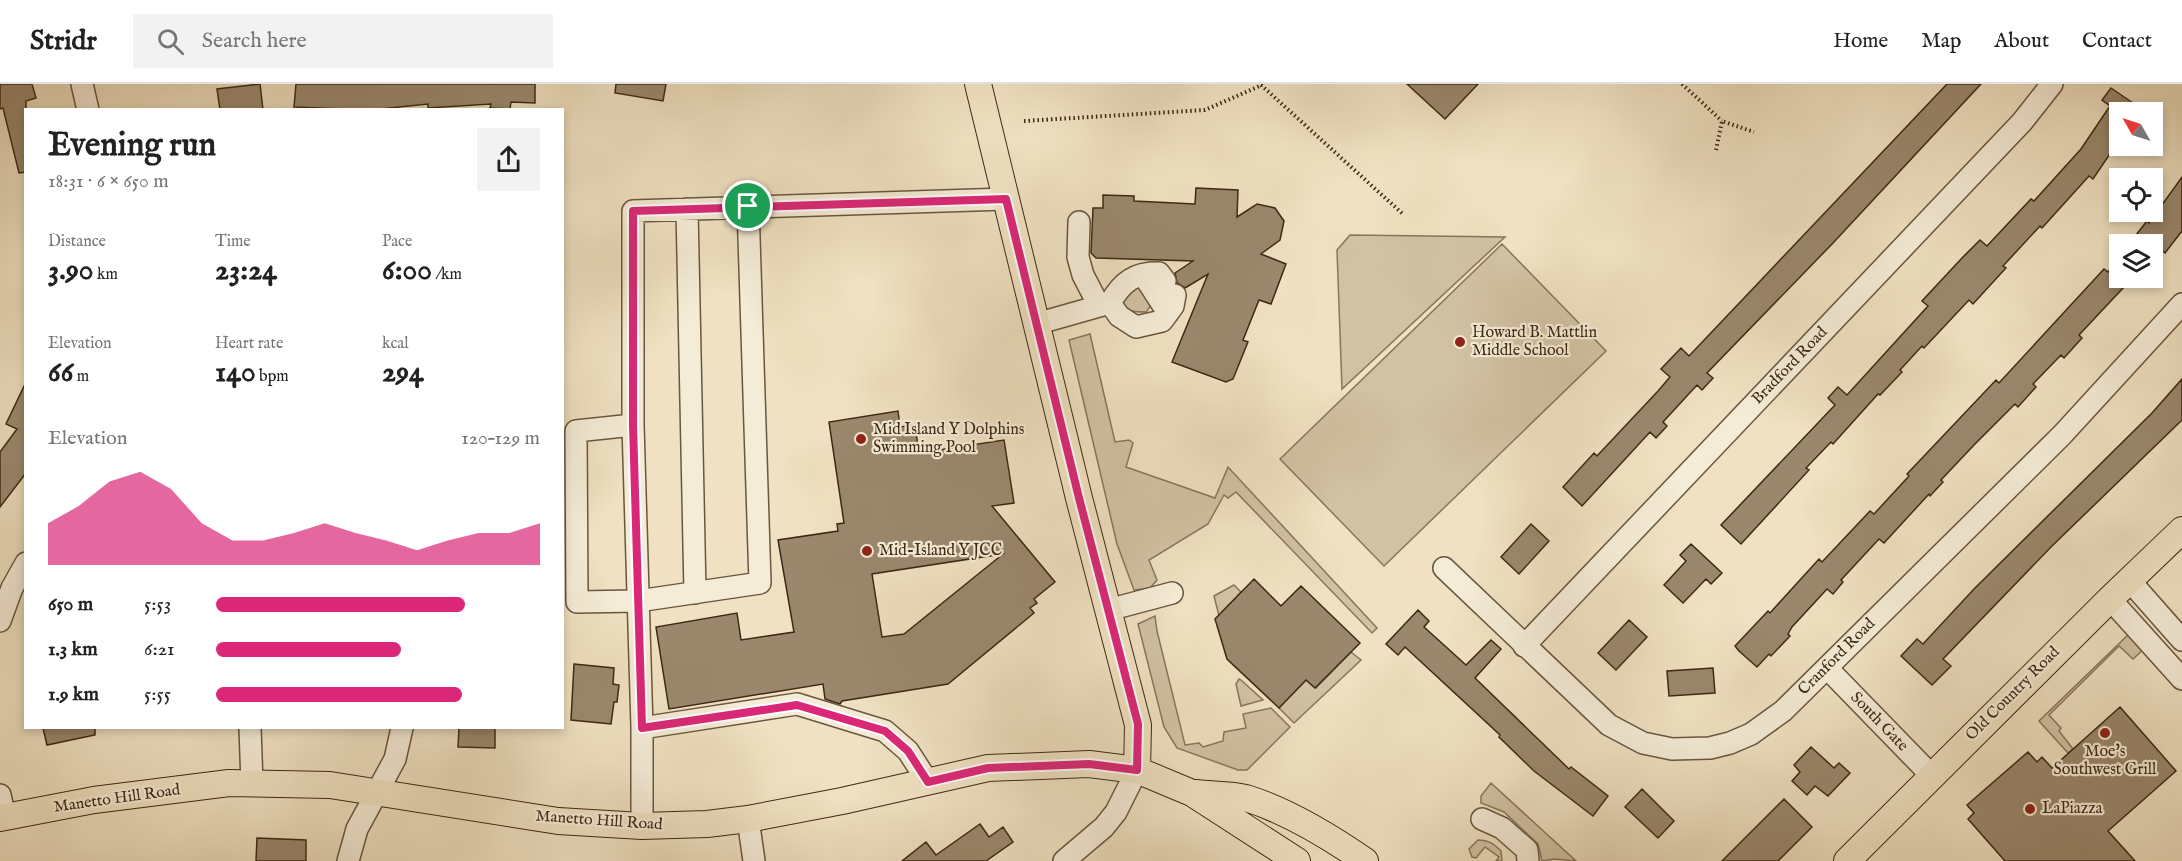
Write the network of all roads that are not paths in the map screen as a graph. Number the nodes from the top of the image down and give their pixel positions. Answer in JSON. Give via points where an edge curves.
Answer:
{"nodes":[{"id":1,"x":82,"y":84,"type":"edge"},
{"id":2,"x":978,"y":84,"type":"edge"},
{"id":3,"x":2052,"y":84,"type":"edge"},
{"id":4,"x":88,"y":108,"type":"edge"},
{"id":5,"x":1006,"y":199,"type":"junction"},
{"id":6,"x":748,"y":206,"type":"junction"},
{"id":7,"x":687,"y":209,"type":"junction"},
{"id":8,"x":1079,"y":222,"type":"dead end"},
{"id":9,"x":1104,"y":304,"type":"junction"},
{"id":10,"x":2182,"y":304,"type":"edge"},
{"id":11,"x":1036,"y":324,"type":"junction"},
{"id":12,"x":633,"y":425,"type":"junction"},
{"id":13,"x":2182,"y":530,"type":"edge"},
{"id":14,"x":24,"y":567,"type":"edge"},
{"id":15,"x":1444,"y":568,"type":"dead end"},
{"id":16,"x":2129,"y":580,"type":"junction"},
{"id":17,"x":695,"y":593,"type":"junction"},
{"id":18,"x":1172,"y":593,"type":"dead end"},
{"id":19,"x":2110,"y":599,"type":"junction"},
{"id":20,"x":638,"y":601,"type":"junction"},
{"id":21,"x":1108,"y":610,"type":"junction"},
{"id":22,"x":0,"y":621,"type":"edge"},
{"id":23,"x":2182,"y":640,"type":"edge"},
{"id":24,"x":1524,"y":646,"type":"junction"},
{"id":25,"x":1827,"y":668,"type":"junction"},
{"id":26,"x":2182,"y":679,"type":"edge"},
{"id":27,"x":642,"y":728,"type":"junction"},
{"id":28,"x":250,"y":729,"type":"edge"},
{"id":29,"x":402,"y":729,"type":"edge"},
{"id":30,"x":1137,"y":770,"type":"junction"},
{"id":31,"x":1931,"y":775,"type":"junction"},
{"id":32,"x":928,"y":782,"type":"junction"},
{"id":33,"x":252,"y":784,"type":"junction"},
{"id":34,"x":1192,"y":793,"type":"junction"},
{"id":35,"x":376,"y":794,"type":"junction"},
{"id":36,"x":2,"y":810,"type":"edge"},
{"id":37,"x":748,"y":819,"type":"junction"},
{"id":38,"x":1482,"y":819,"type":"dead end"},
{"id":39,"x":642,"y":826,"type":"junction"},
{"id":40,"x":348,"y":861,"type":"edge"},
{"id":41,"x":754,"y":861,"type":"edge"},
{"id":42,"x":1064,"y":861,"type":"edge"},
{"id":43,"x":1297,"y":861,"type":"edge"},
{"id":44,"x":1365,"y":861,"type":"edge"},
{"id":45,"x":1528,"y":861,"type":"edge"},
{"id":46,"x":1847,"y":861,"type":"edge"}],
"edges":[{"from":1,"to":4,"type":"street"},
{"from":2,"to":5,"type":"main road"},
{"from":3,"to":24,"type":"street","name":"Bradford Road","via":[[2022,122]]},
{"from":5,"to":6,"type":"street"},
{"from":5,"to":11,"type":"main road"},
{"from":6,"to":7,"type":"street"},
{"from":6,"to":17,"type":"street","via":[[760,583]]},
{"from":7,"to":12,"type":"street","via":[[633,211]]},
{"from":7,"to":17,"type":"street"},
{"from":8,"to":9,"type":"street","via":[[1078,257],[1083,275]]},
{"from":9,"to":9,"type":"street","via":[[1136,327],[1162,321],[1165,291],[1135,275]]},
{"from":9,"to":11,"type":"street"},
{"from":10,"to":25,"type":"street","name":"Cranford Road","via":[[2062,435]]},
{"from":11,"to":21,"type":"main road"},
{"from":12,"to":20,"type":"street"},
{"from":12,"to":20,"type":"street","via":[[576,431],[577,602]]},
{"from":13,"to":16,"type":"main road","name":"Old Country Road"},
{"from":14,"to":22,"type":"street"},
{"from":15,"to":24,"type":"street","name":"Cranford Road"},
{"from":16,"to":19,"type":"main road","name":"Old Country Road"},
{"from":16,"to":23,"type":"street"},
{"from":17,"to":20,"type":"street"},
{"from":18,"to":21,"type":"street"},
{"from":19,"to":26,"type":"street"},
{"from":19,"to":31,"type":"main road","name":"Old Country Road"},
{"from":20,"to":27,"type":"street"},
{"from":21,"to":30,"type":"main road","via":[[1138,724]]},
{"from":24,"to":25,"type":"street","name":"Cranford Road","via":[[1609,726],[1643,743],[1672,749],[1710,748],[1751,734],[1783,711]]},
{"from":25,"to":31,"type":"street","name":"South Gate"},
{"from":27,"to":32,"type":"street","via":[[797,705],[885,731],[908,751]]},
{"from":27,"to":39,"type":"street"},
{"from":28,"to":33,"type":"street"},
{"from":29,"to":35,"type":"street","via":[[395,759]]},
{"from":30,"to":32,"type":"main road","name":"Manetto Hill Road","via":[[1089,764],[988,768]]},
{"from":30,"to":34,"type":"main road","name":"Manetto Hill Road"},
{"from":30,"to":42,"type":"street","via":[[1104,827]]},
{"from":31,"to":46,"type":"main road","name":"Old Country Road"},
{"from":32,"to":37,"type":"main road","name":"Manetto Hill Road"},
{"from":33,"to":35,"type":"main road","name":"Manetto Hill Road","via":[[330,785]]},
{"from":33,"to":36,"type":"main road","name":"Manetto Hill Road","via":[[229,783]]},
{"from":34,"to":43,"type":"main road","name":"Manetto Hill Road"},
{"from":34,"to":44,"type":"main road","name":"Manetto Hill Road","via":[[1245,798],[1334,839]]},
{"from":35,"to":39,"type":"main road","name":"Manetto Hill Road","via":[[558,821]]},
{"from":35,"to":40,"type":"street","via":[[357,829]]},
{"from":37,"to":39,"type":"main road","name":"Manetto Hill Road"},
{"from":37,"to":41,"type":"street"},
{"from":38,"to":45,"type":"street","via":[[1502,828],[1527,850]]}]}
